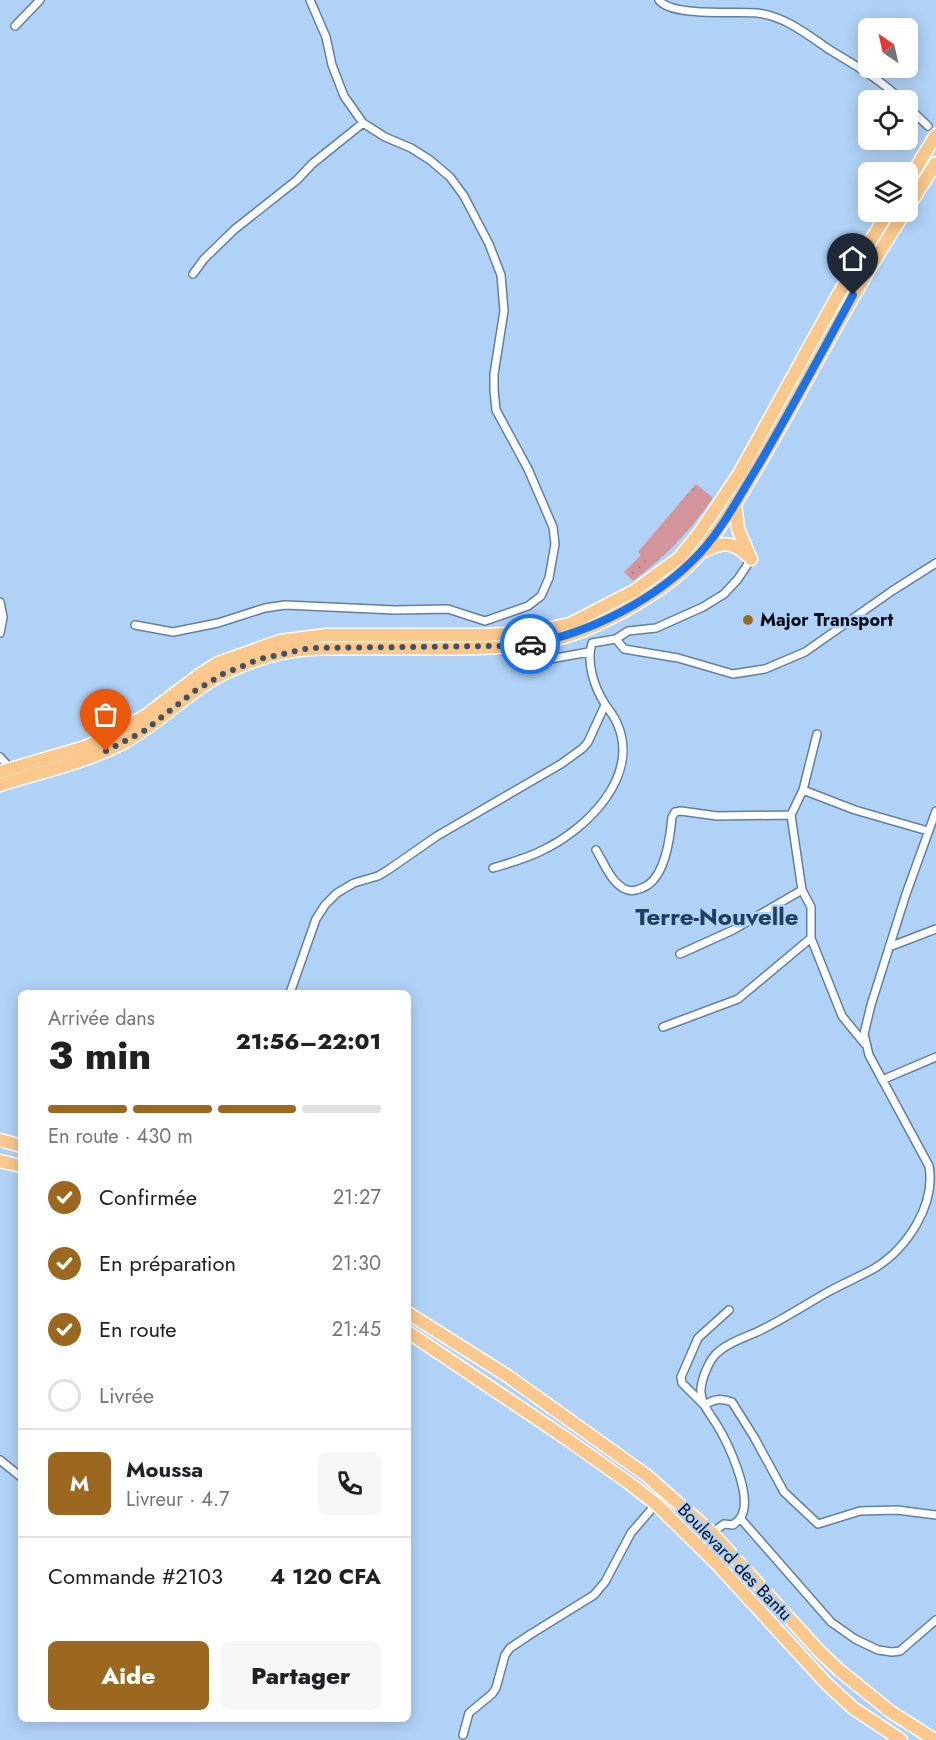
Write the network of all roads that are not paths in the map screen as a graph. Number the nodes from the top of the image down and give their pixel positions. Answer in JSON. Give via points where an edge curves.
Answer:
{"nodes":[{"id":1,"x":40,"y":0,"type":"edge"},
{"id":2,"x":310,"y":0,"type":"edge"},
{"id":3,"x":659,"y":0,"type":"edge"},
{"id":4,"x":15,"y":26,"type":"dead end"},
{"id":5,"x":889,"y":90,"type":"edge"},
{"id":6,"x":918,"y":117,"type":"edge"},
{"id":7,"x":363,"y":123,"type":"junction"},
{"id":8,"x":932,"y":130,"type":"edge"},
{"id":9,"x":917,"y":162,"type":"edge"},
{"id":10,"x":936,"y":163,"type":"edge"},
{"id":11,"x":918,"y":191,"type":"edge"},
{"id":12,"x":882,"y":222,"type":"edge"},
{"id":13,"x":899,"y":222,"type":"edge"},
{"id":14,"x":193,"y":274,"type":"dead end"},
{"id":15,"x":735,"y":503,"type":"junction"},
{"id":16,"x":701,"y":552,"type":"junction"},
{"id":17,"x":751,"y":559,"type":"junction"},
{"id":18,"x":936,"y":564,"type":"edge"},
{"id":19,"x":0,"y":602,"type":"edge"},
{"id":20,"x":485,"y":621,"type":"junction"},
{"id":21,"x":135,"y":625,"type":"dead end"},
{"id":22,"x":0,"y":633,"type":"edge"},
{"id":23,"x":484,"y":635,"type":"junction"},
{"id":24,"x":616,"y":639,"type":"junction"},
{"id":25,"x":589,"y":652,"type":"junction"},
{"id":26,"x":528,"y":663,"type":"dead end"},
{"id":27,"x":605,"y":705,"type":"junction"},
{"id":28,"x":817,"y":734,"type":"dead end"},
{"id":29,"x":0,"y":757,"type":"edge"},
{"id":30,"x":6,"y":770,"type":"edge"},
{"id":31,"x":0,"y":785,"type":"edge"},
{"id":32,"x":803,"y":790,"type":"junction"},
{"id":33,"x":936,"y":811,"type":"edge"},
{"id":34,"x":792,"y":815,"type":"junction"},
{"id":35,"x":928,"y":831,"type":"junction"},
{"id":36,"x":596,"y":850,"type":"dead end"},
{"id":37,"x":493,"y":868,"type":"dead end"},
{"id":38,"x":802,"y":890,"type":"junction"},
{"id":39,"x":936,"y":929,"type":"edge"},
{"id":40,"x":812,"y":938,"type":"junction"},
{"id":41,"x":889,"y":947,"type":"junction"},
{"id":42,"x":680,"y":954,"type":"dead end"},
{"id":43,"x":291,"y":990,"type":"edge"},
{"id":44,"x":663,"y":1027,"type":"dead end"},
{"id":45,"x":865,"y":1044,"type":"junction"},
{"id":46,"x":936,"y":1058,"type":"edge"},
{"id":47,"x":882,"y":1080,"type":"junction"},
{"id":48,"x":0,"y":1140,"type":"edge"},
{"id":49,"x":18,"y":1145,"type":"edge"},
{"id":50,"x":0,"y":1161,"type":"edge"},
{"id":51,"x":18,"y":1165,"type":"edge"},
{"id":52,"x":729,"y":1310,"type":"dead end"},
{"id":53,"x":411,"y":1315,"type":"edge"},
{"id":54,"x":411,"y":1334,"type":"edge"},
{"id":55,"x":704,"y":1405,"type":"junction"},
{"id":56,"x":0,"y":1460,"type":"edge"},
{"id":57,"x":18,"y":1475,"type":"edge"},
{"id":58,"x":656,"y":1504,"type":"junction"},
{"id":59,"x":936,"y":1515,"type":"edge"},
{"id":60,"x":741,"y":1518,"type":"junction"},
{"id":61,"x":712,"y":1533,"type":"junction"},
{"id":62,"x":936,"y":1620,"type":"edge"},
{"id":63,"x":463,"y":1735,"type":"dead end"},
{"id":64,"x":901,"y":1740,"type":"edge"},
{"id":65,"x":935,"y":1740,"type":"edge"}],
"edges":[{"from":1,"to":4,"type":"street"},
{"from":2,"to":7,"type":"street","via":[[344,96]]},
{"from":3,"to":5,"type":"street","via":[[674,8],[759,13],[779,19]]},
{"from":6,"to":8,"type":"street"},
{"from":7,"to":14,"type":"street","via":[[235,229]]},
{"from":7,"to":20,"type":"street","via":[[420,154],[450,177],[483,232],[501,275],[504,311],[494,374],[496,410],[547,511],[555,544],[549,578],[541,596],[528,606]]},
{"from":8,"to":9,"type":"highway"},
{"from":10,"to":11,"type":"highway"},
{"from":12,"to":23,"type":"highway","via":[[837,295],[739,474],[679,558],[634,591],[570,624],[527,633]]},
{"from":13,"to":15,"type":"highway"},
{"from":15,"to":16,"type":"highway"},
{"from":15,"to":17,"type":"highway","via":[[736,522]]},
{"from":16,"to":17,"type":"highway","via":[[727,544],[738,547]]},
{"from":16,"to":31,"type":"highway","via":[[651,595],[580,632],[548,641],[498,646],[310,648],[260,659],[207,682],[121,744]]},
{"from":17,"to":24,"type":"street","via":[[724,594],[703,608],[656,628],[628,631]]},
{"from":18,"to":24,"type":"street","via":[[805,652],[765,669],[721,672],[678,658],[624,649]]},
{"from":19,"to":22,"type":"street"},
{"from":20,"to":21,"type":"street","via":[[448,609],[296,605],[266,608],[173,632]]},
{"from":20,"to":23,"type":"street"},
{"from":23,"to":30,"type":"highway","via":[[326,635],[280,640],[218,663],[114,734],[85,747]]},
{"from":24,"to":25,"type":"street","via":[[592,643]]},
{"from":25,"to":26,"type":"street"},
{"from":25,"to":27,"type":"street","via":[[594,681]]},
{"from":27,"to":37,"type":"street","via":[[618,724],[624,757],[597,810],[542,851]]},
{"from":27,"to":43,"type":"street","via":[[588,742],[561,764],[437,836],[378,876],[337,893],[316,919]]},
{"from":28,"to":32,"type":"street"},
{"from":29,"to":30,"type":"street"},
{"from":32,"to":34,"type":"street"},
{"from":32,"to":35,"type":"street"},
{"from":33,"to":35,"type":"street"},
{"from":34,"to":36,"type":"street","via":[[675,812],[662,865],[654,880],[636,890],[622,888]]},
{"from":34,"to":38,"type":"street"},
{"from":35,"to":41,"type":"street"},
{"from":38,"to":40,"type":"street","via":[[811,907]]},
{"from":38,"to":42,"type":"street","via":[[733,930]]},
{"from":39,"to":41,"type":"street"},
{"from":40,"to":44,"type":"street","via":[[738,999]]},
{"from":40,"to":45,"type":"street","via":[[842,1016]]},
{"from":41,"to":45,"type":"street","via":[[866,1023]]},
{"from":45,"to":47,"type":"street"},
{"from":46,"to":47,"type":"street"},
{"from":47,"to":55,"type":"street","via":[[929,1166],[931,1189],[921,1217],[908,1239],[885,1261],[714,1355],[700,1391]]},
{"from":48,"to":49,"type":"highway"},
{"from":50,"to":51,"type":"highway"},
{"from":52,"to":55,"type":"street","via":[[698,1338],[681,1377],[682,1383]]},
{"from":53,"to":61,"type":"highway","name":"Boulevard des Bantu","via":[[509,1377],[646,1475]]},
{"from":54,"to":58,"type":"highway","name":"Boulevard des Bantu"},
{"from":55,"to":59,"type":"street","via":[[721,1399],[732,1402],[783,1492],[818,1524],[860,1511]]},
{"from":55,"to":60,"type":"street","via":[[730,1449],[744,1502]]},
{"from":56,"to":57,"type":"street"},
{"from":58,"to":63,"type":"street","via":[[631,1533],[616,1565],[594,1595],[510,1648],[496,1688],[469,1713]]},
{"from":58,"to":64,"type":"highway","name":"Boulevard des Bantu","via":[[827,1684]]},
{"from":60,"to":61,"type":"street"},
{"from":60,"to":62,"type":"street","via":[[831,1622],[855,1639],[878,1650],[900,1651]]},
{"from":61,"to":65,"type":"highway","name":"Boulevard des Bantu","via":[[839,1670],[891,1712]]}]}
